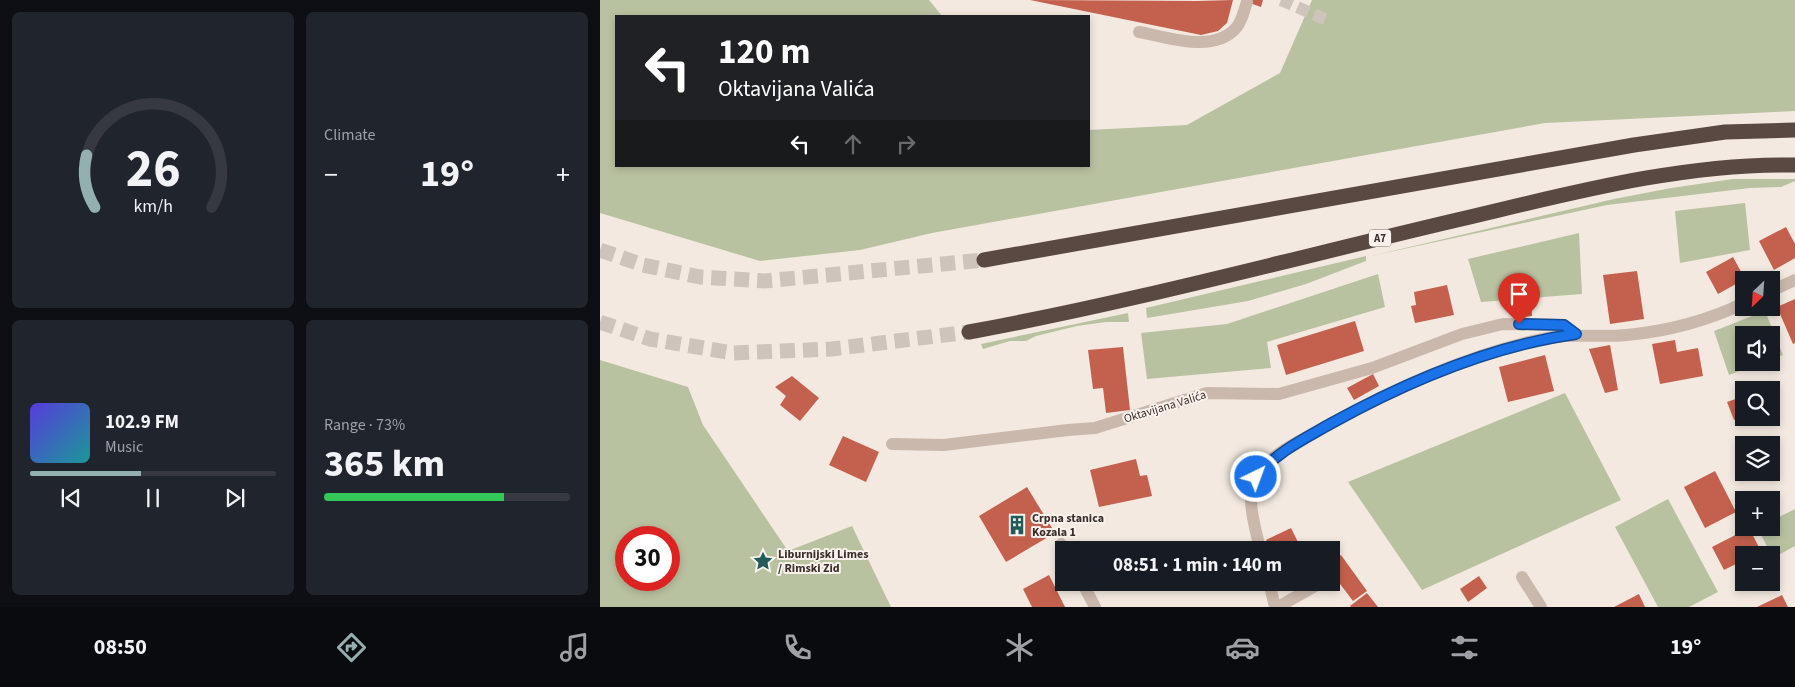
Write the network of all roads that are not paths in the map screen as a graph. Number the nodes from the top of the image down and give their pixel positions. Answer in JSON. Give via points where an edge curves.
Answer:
{"nodes":[{"id":1,"x":1247,"y":2,"type":"dead end"},
{"id":2,"x":1139,"y":32,"type":"dead end"},
{"id":3,"x":1795,"y":130,"type":"edge"},
{"id":4,"x":1795,"y":165,"type":"edge"},
{"id":5,"x":984,"y":260,"type":"tunnel mouth"},
{"id":6,"x":1795,"y":280,"type":"edge"},
{"id":7,"x":1780,"y":287,"type":"edge"},
{"id":8,"x":1735,"y":307,"type":"edge"},
{"id":9,"x":969,"y":332,"type":"tunnel mouth"},
{"id":10,"x":1576,"y":334,"type":"junction"},
{"id":11,"x":892,"y":444,"type":"dead end"},
{"id":12,"x":1258,"y":541,"type":"edge"},
{"id":13,"x":1522,"y":577,"type":"dead end"},
{"id":14,"x":1087,"y":591,"type":"edge"},
{"id":15,"x":1272,"y":591,"type":"edge"},
{"id":16,"x":1305,"y":591,"type":"edge"},
{"id":17,"x":1095,"y":607,"type":"edge"},
{"id":18,"x":1276,"y":607,"type":"edge"},
{"id":19,"x":1541,"y":607,"type":"edge"}],
"edges":[{"from":1,"to":2,"type":"street","via":[[1237,27],[1221,38],[1198,43]]},
{"from":3,"to":5,"type":"highway","via":[[1725,132],[1634,145]]},
{"from":4,"to":9,"type":"highway","number":"A7","via":[[1716,168],[1626,182]]},
{"from":6,"to":7,"type":"street"},
{"from":8,"to":10,"type":"street","name":"Oktavijana Valića","via":[[1684,326],[1626,335]]},
{"from":10,"to":11,"type":"street","name":"Oktavijana Valića","via":[[1564,325],[1503,324],[1462,334],[1372,368],[1279,394],[1207,393],[1094,428],[944,445]]},
{"from":10,"to":12,"type":"street","name":"Oktavijana Valića","via":[[1487,354],[1414,383],[1357,409],[1282,451],[1256,477],[1252,507]]},
{"from":13,"to":19,"type":"street"},
{"from":14,"to":17,"type":"street"},
{"from":15,"to":18,"type":"street"},
{"from":16,"to":18,"type":"street"}]}
